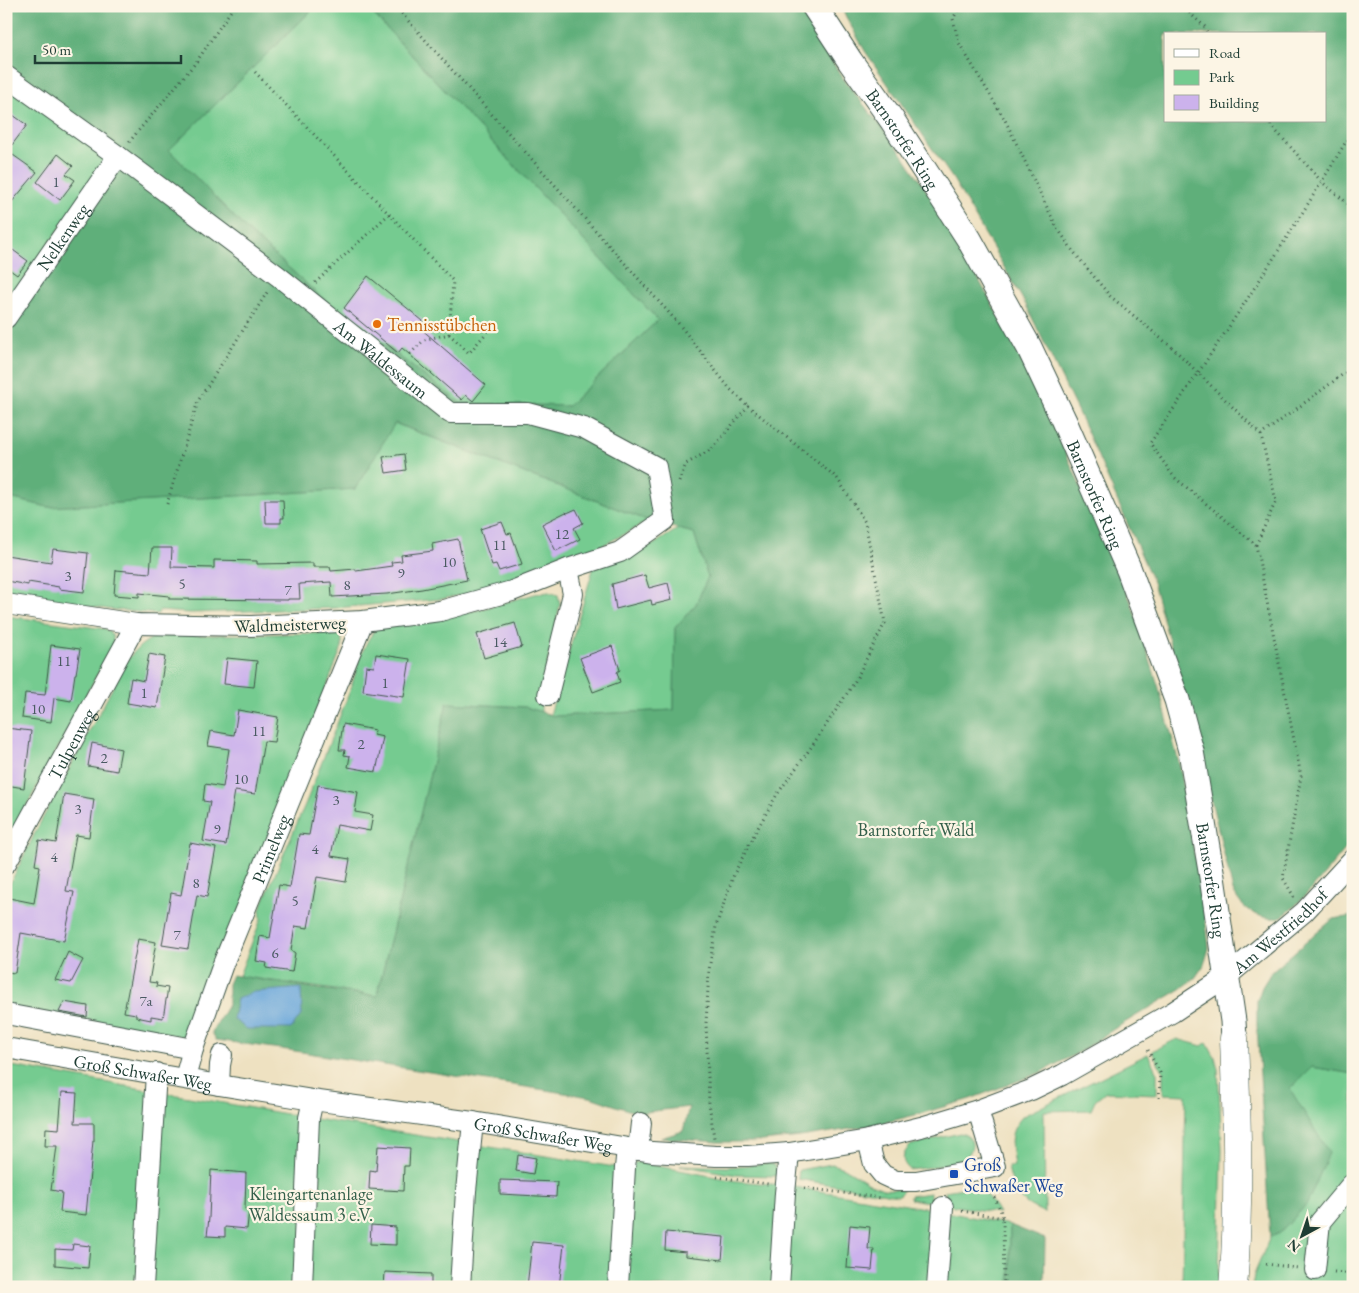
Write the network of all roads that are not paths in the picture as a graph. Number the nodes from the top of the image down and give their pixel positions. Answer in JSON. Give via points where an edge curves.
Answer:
{"nodes":[{"id":1,"x":814,"y":6,"type":"edge"},
{"id":2,"x":6,"y":76,"type":"edge"},
{"id":3,"x":118,"y":156,"type":"junction"},
{"id":4,"x":6,"y":318,"type":"edge"},
{"id":5,"x":568,"y":569,"type":"junction"},
{"id":6,"x":6,"y":604,"type":"edge"},
{"id":7,"x":364,"y":621,"type":"junction"},
{"id":8,"x":136,"y":624,"type":"junction"},
{"id":9,"x":548,"y":695,"type":"dead end"},
{"id":10,"x":6,"y":863,"type":"edge"},
{"id":11,"x":1350,"y":867,"type":"edge"},
{"id":12,"x":1226,"y":977,"type":"junction"},
{"id":13,"x":6,"y":1014,"type":"edge"},
{"id":14,"x":1234,"y":1038,"type":"joint"},
{"id":15,"x":6,"y":1048,"type":"edge"},
{"id":16,"x":193,"y":1049,"type":"junction"},
{"id":17,"x":222,"y":1055,"type":"dead end"},
{"id":18,"x":156,"y":1073,"type":"junction"},
{"id":19,"x":185,"y":1078,"type":"junction"},
{"id":20,"x":219,"y":1084,"type":"junction"},
{"id":21,"x":313,"y":1100,"type":"junction"},
{"id":22,"x":978,"y":1110,"type":"junction"},
{"id":23,"x":473,"y":1122,"type":"junction"},
{"id":24,"x":641,"y":1123,"type":"dead end"},
{"id":25,"x":868,"y":1140,"type":"junction"},
{"id":26,"x":632,"y":1149,"type":"junction"},
{"id":27,"x":789,"y":1153,"type":"junction"},
{"id":28,"x":1353,"y":1184,"type":"edge"},
{"id":29,"x":943,"y":1207,"type":"road end"},
{"id":30,"x":1315,"y":1270,"type":"dead end"},
{"id":31,"x":143,"y":1287,"type":"edge"},
{"id":32,"x":302,"y":1287,"type":"edge"},
{"id":33,"x":460,"y":1287,"type":"edge"},
{"id":34,"x":618,"y":1287,"type":"edge"},
{"id":35,"x":779,"y":1287,"type":"edge"},
{"id":36,"x":937,"y":1287,"type":"edge"},
{"id":37,"x":1233,"y":1287,"type":"edge"}],
"edges":[{"from":1,"to":12,"type":"main road","name":"Barnstorfer Ring","via":[[969,239],[1033,356],[1122,553],[1177,700],[1191,751]]},
{"from":2,"to":3,"type":"street","name":"Am Waldessaum"},
{"from":3,"to":4,"type":"street","name":"Nelkenweg"},
{"from":3,"to":5,"type":"street","name":"Am Waldessaum","via":[[278,276],[450,413],[528,413],[584,428],[656,467],[665,520],[620,552]]},
{"from":5,"to":7,"type":"street","name":"Waldmeisterweg","via":[[512,591],[440,611]]},
{"from":5,"to":9,"type":"street","via":[[574,594]]},
{"from":6,"to":8,"type":"street","name":"Waldmeisterweg"},
{"from":7,"to":8,"type":"street","name":"Waldmeisterweg","via":[[251,626]]},
{"from":7,"to":16,"type":"street","name":"Primelweg","via":[[227,955]]},
{"from":8,"to":10,"type":"street","name":"Tulpenweg"},
{"from":11,"to":12,"type":"street","name":"Am Westfriedhof","via":[[1304,912]]},
{"from":12,"to":14,"type":"main road","name":"Barnstorfer Ring"},
{"from":12,"to":22,"type":"street","name":"Groß Schwaßer Weg","via":[[1166,1016],[1062,1075]]},
{"from":13,"to":16,"type":"street"},
{"from":14,"to":37,"type":"highway","via":[[1237,1182]]},
{"from":15,"to":18,"type":"street","name":"Groß Schwaßer Weg"},
{"from":16,"to":19,"type":"street","name":"Primelweg"},
{"from":17,"to":20,"type":"street"},
{"from":18,"to":19,"type":"street","name":"Groß Schwaßer Weg"},
{"from":18,"to":31,"type":"street"},
{"from":19,"to":20,"type":"street","name":"Groß Schwaßer Weg"},
{"from":20,"to":21,"type":"street","name":"Groß Schwaßer Weg"},
{"from":21,"to":23,"type":"street","name":"Groß Schwaßer Weg"},
{"from":21,"to":32,"type":"street","via":[[309,1118]]},
{"from":22,"to":25,"type":"street","name":"Groß Schwaßer Weg"},
{"from":22,"to":25,"type":"street","via":[[995,1167],[916,1181],[896,1181],[883,1175],[874,1164]]},
{"from":23,"to":26,"type":"street","name":"Groß Schwaßer Weg"},
{"from":23,"to":33,"type":"street"},
{"from":24,"to":26,"type":"street"},
{"from":25,"to":27,"type":"street","name":"Groß Schwaßer Weg"},
{"from":26,"to":27,"type":"street","name":"Groß Schwaßer Weg","via":[[716,1156]]},
{"from":26,"to":34,"type":"street","via":[[625,1168]]},
{"from":27,"to":35,"type":"street"},
{"from":28,"to":30,"type":"street","via":[[1320,1222]]},
{"from":29,"to":36,"type":"street"}]}
